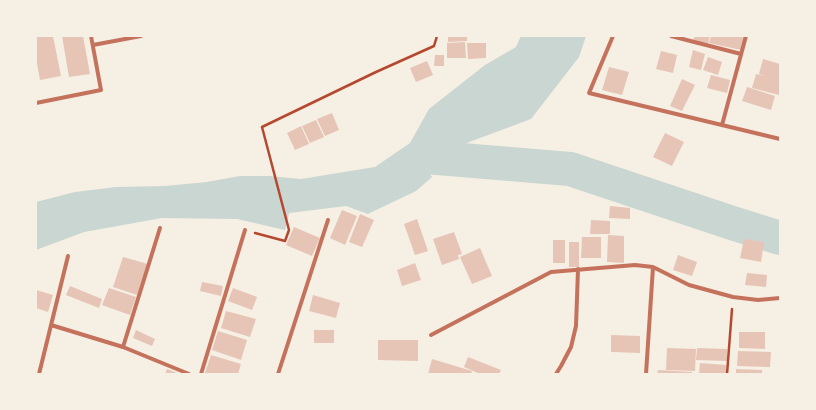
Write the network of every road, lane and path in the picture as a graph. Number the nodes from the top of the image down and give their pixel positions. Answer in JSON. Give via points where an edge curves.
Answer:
{"nodes":[{"id":1,"x":91,"y":36,"type":"edge"},
{"id":2,"x":141,"y":36,"type":"edge"},
{"id":3,"x":437,"y":36,"type":"edge"},
{"id":4,"x":613,"y":36,"type":"edge"},
{"id":5,"x":671,"y":36,"type":"edge"},
{"id":6,"x":746,"y":36,"type":"edge"},
{"id":7,"x":93,"y":45,"type":"junction"},
{"id":8,"x":741,"y":54,"type":"junction"},
{"id":9,"x":36,"y":103,"type":"edge"},
{"id":10,"x":722,"y":125,"type":"junction"},
{"id":11,"x":780,"y":139,"type":"edge"},
{"id":12,"x":328,"y":220,"type":"dead end"},
{"id":13,"x":160,"y":228,"type":"dead end"},
{"id":14,"x":245,"y":230,"type":"joint"},
{"id":15,"x":68,"y":256,"type":"dead end"},
{"id":16,"x":653,"y":267,"type":"junction"},
{"id":17,"x":578,"y":269,"type":"junction"},
{"id":18,"x":733,"y":297,"type":"junction"},
{"id":19,"x":780,"y":298,"type":"edge"},
{"id":20,"x":51,"y":325,"type":"junction"},
{"id":21,"x":431,"y":335,"type":"dead end"},
{"id":22,"x":123,"y":347,"type":"junction"},
{"id":23,"x":39,"y":374,"type":"edge"},
{"id":24,"x":188,"y":374,"type":"edge"},
{"id":25,"x":201,"y":374,"type":"edge"},
{"id":26,"x":278,"y":374,"type":"edge"},
{"id":27,"x":556,"y":374,"type":"edge"},
{"id":28,"x":646,"y":374,"type":"edge"},
{"id":29,"x":727,"y":374,"type":"edge"}],
"edges":[{"from":1,"to":7,"type":"street"},
{"from":2,"to":7,"type":"street"},
{"from":3,"to":14,"type":"path","via":[[434,46],[262,127],[289,230],[285,241]]},
{"from":4,"to":10,"type":"street","via":[[589,93]]},
{"from":5,"to":8,"type":"street"},
{"from":6,"to":8,"type":"street"},
{"from":7,"to":9,"type":"street","via":[[101,90]]},
{"from":8,"to":10,"type":"street"},
{"from":10,"to":11,"type":"street"},
{"from":12,"to":26,"type":"street"},
{"from":13,"to":22,"type":"street"},
{"from":14,"to":25,"type":"street"},
{"from":15,"to":20,"type":"street"},
{"from":16,"to":17,"type":"street","via":[[635,265]]},
{"from":16,"to":18,"type":"street","via":[[690,285]]},
{"from":16,"to":28,"type":"street"},
{"from":17,"to":21,"type":"street","via":[[551,272]]},
{"from":17,"to":27,"type":"street","via":[[576,326],[572,347]]},
{"from":18,"to":19,"type":"street","via":[[758,300]]},
{"from":18,"to":29,"type":"path"},
{"from":20,"to":22,"type":"street"},
{"from":20,"to":23,"type":"street"},
{"from":22,"to":24,"type":"street"}]}
